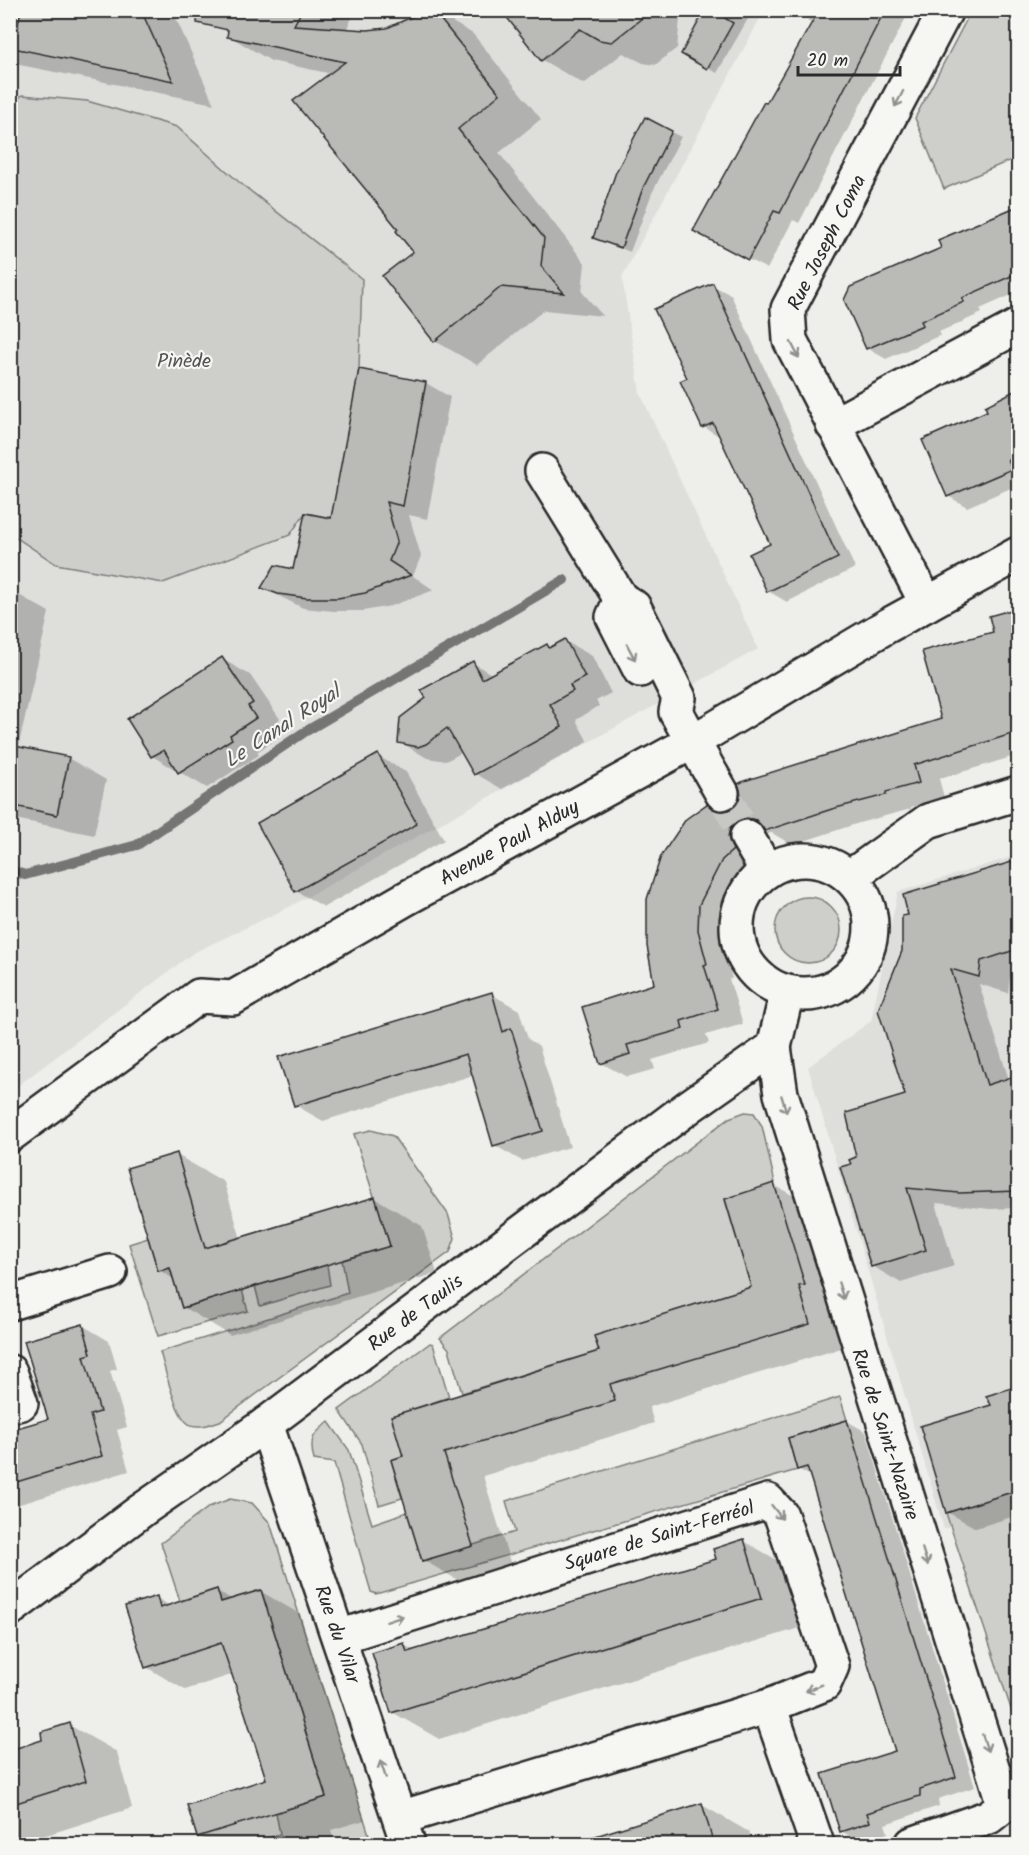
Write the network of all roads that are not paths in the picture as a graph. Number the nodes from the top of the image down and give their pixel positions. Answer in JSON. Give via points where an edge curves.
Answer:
{"nodes":[{"id":1,"x":946,"y":10,"type":"edge"},
{"id":2,"x":1018,"y":326,"type":"edge"},
{"id":3,"x":833,"y":425,"type":"junction"},
{"id":4,"x":542,"y":471,"type":"dead end"},
{"id":5,"x":1018,"y":554,"type":"edge"},
{"id":6,"x":927,"y":604,"type":"junction"},
{"id":7,"x":692,"y":742,"type":"junction"},
{"id":8,"x":722,"y":793,"type":"tunnel mouth"},
{"id":9,"x":1018,"y":793,"type":"edge"},
{"id":10,"x":747,"y":837,"type":"tunnel mouth"},
{"id":11,"x":766,"y":871,"type":"junction"},
{"id":12,"x":850,"y":877,"type":"junction"},
{"id":13,"x":787,"y":992,"type":"junction"},
{"id":14,"x":774,"y":1047,"type":"junction"},
{"id":15,"x":10,"y":1135,"type":"edge"},
{"id":16,"x":110,"y":1272,"type":"dead end"},
{"id":17,"x":10,"y":1303,"type":"edge"},
{"id":18,"x":10,"y":1372,"type":"edge"},
{"id":19,"x":10,"y":1406,"type":"edge"},
{"id":20,"x":266,"y":1424,"type":"junction"},
{"id":21,"x":10,"y":1609,"type":"edge"},
{"id":22,"x":339,"y":1637,"type":"junction"},
{"id":23,"x":769,"y":1706,"type":"junction"},
{"id":24,"x":1011,"y":1803,"type":"edge"},
{"id":25,"x":404,"y":1831,"type":"edge"},
{"id":26,"x":817,"y":1845,"type":"edge"},
{"id":27,"x":912,"y":1845,"type":"edge"}],
"edges":[{"from":1,"to":3,"type":"street","name":"Rue Joseph Coma","one_way":true,"via":[[788,309],[790,340]]},
{"from":2,"to":3,"type":"street"},
{"from":3,"to":6,"type":"street","name":"Rue Joseph Coma"},
{"from":4,"to":7,"type":"street","via":[[621,599],[634,607],[679,698],[676,712]]},
{"from":5,"to":6,"type":"street","name":"Avenue Paul Alduy"},
{"from":6,"to":7,"type":"street","name":"Avenue Paul Alduy"},
{"from":7,"to":8,"type":"street"},
{"from":7,"to":15,"type":"street","name":"Avenue Paul Alduy","via":[[233,998],[199,996]]},
{"from":9,"to":12,"type":"street","via":[[928,821]]},
{"from":10,"to":11,"type":"street"},
{"from":11,"to":12,"type":"street","via":[[787,862],[809,860],[830,865]]},
{"from":11,"to":13,"type":"street","via":[[741,906],[737,927],[741,949],[751,968],[767,983]]},
{"from":12,"to":13,"type":"street","via":[[863,895],[870,916],[871,939],[863,960],[850,977],[831,989],[809,994]]},
{"from":13,"to":14,"type":"street"},
{"from":14,"to":20,"type":"street","name":"Rue de Taulis"},
{"from":14,"to":24,"type":"street","name":"Rue de Saint-Nazaire","one_way":true,"via":[[781,1094]]},
{"from":16,"to":17,"type":"street"},
{"from":18,"to":19,"type":"street","via":[[21,1403]]},
{"from":20,"to":21,"type":"street","name":"Rue de Taulis"},
{"from":20,"to":22,"type":"street","name":"Rue du Vilar"},
{"from":22,"to":23,"type":"street","name":"Square de Saint-Ferréol","one_way":true,"via":[[768,1501],[781,1515],[832,1666],[824,1684]]},
{"from":25,"to":22,"type":"street","name":"Rue du Vilar","one_way":true},
{"from":23,"to":25,"type":"street","name":"Square de Saint-Ferréol"},
{"from":23,"to":26,"type":"street"},
{"from":24,"to":27,"type":"street","via":[[989,1817]]}]}
